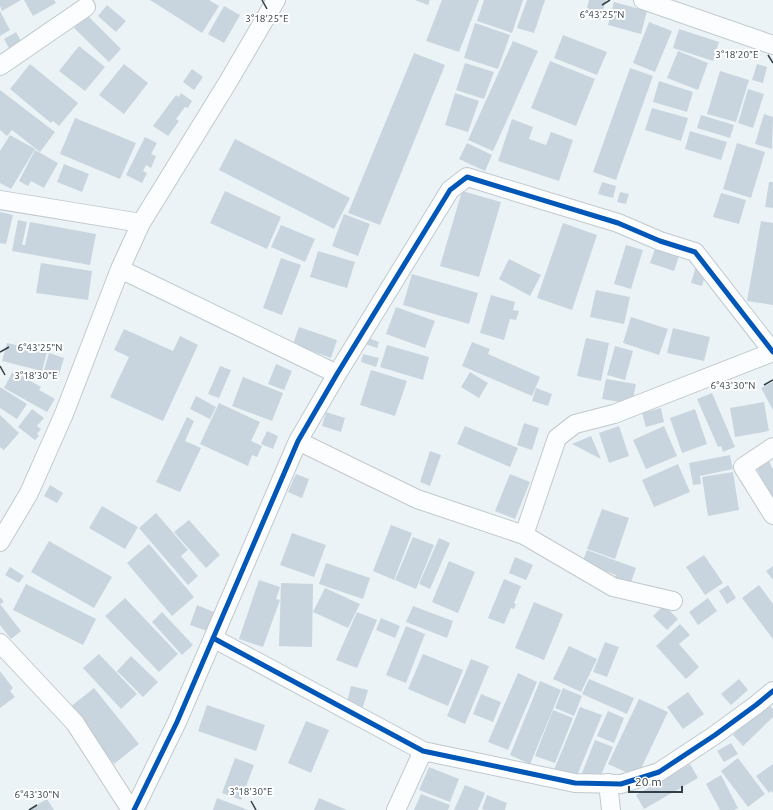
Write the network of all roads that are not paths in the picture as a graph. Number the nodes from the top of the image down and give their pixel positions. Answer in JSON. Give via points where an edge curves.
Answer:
{"nodes":[{"id":1,"x":276,"y":0,"type":"edge"},
{"id":2,"x":643,"y":0,"type":"edge"},
{"id":3,"x":86,"y":7,"type":"dead end"},
{"id":4,"x":773,"y":45,"type":"edge"},
{"id":5,"x":0,"y":66,"type":"edge"},
{"id":6,"x":0,"y":200,"type":"edge"},
{"id":7,"x":141,"y":223,"type":"junction"},
{"id":8,"x":120,"y":270,"type":"junction"},
{"id":9,"x":773,"y":352,"type":"edge"},
{"id":10,"x":337,"y":374,"type":"junction"},
{"id":11,"x":298,"y":441,"type":"junction"},
{"id":12,"x":773,"y":447,"type":"edge"},
{"id":13,"x":773,"y":515,"type":"edge"},
{"id":14,"x":524,"y":535,"type":"junction"},
{"id":15,"x":0,"y":542,"type":"edge"},
{"id":16,"x":673,"y":601,"type":"dead end"},
{"id":17,"x":213,"y":638,"type":"junction"},
{"id":18,"x":0,"y":643,"type":"edge"},
{"id":19,"x":773,"y":691,"type":"edge"},
{"id":20,"x":423,"y":751,"type":"junction"},
{"id":21,"x":608,"y":783,"type":"junction"},
{"id":22,"x":131,"y":810,"type":"edge"},
{"id":23,"x":134,"y":810,"type":"edge"},
{"id":24,"x":396,"y":810,"type":"edge"},
{"id":25,"x":611,"y":810,"type":"edge"}],
"edges":[{"from":1,"to":7,"type":"street"},
{"from":2,"to":4,"type":"street"},
{"from":3,"to":5,"type":"street"},
{"from":6,"to":7,"type":"street"},
{"from":7,"to":8,"type":"street"},
{"from":8,"to":10,"type":"street"},
{"from":8,"to":15,"type":"street","via":[[64,414],[29,493]]},
{"from":9,"to":10,"type":"street","via":[[695,252],[660,241],[618,223],[467,177],[450,190]]},
{"from":9,"to":14,"type":"street","via":[[614,414],[575,424],[557,438]]},
{"from":10,"to":11,"type":"street"},
{"from":11,"to":14,"type":"street","via":[[417,500]]},
{"from":11,"to":17,"type":"street"},
{"from":12,"to":13,"type":"street","via":[[743,467]]},
{"from":14,"to":16,"type":"street","via":[[613,587]]},
{"from":17,"to":20,"type":"street"},
{"from":17,"to":23,"type":"street","via":[[177,722]]},
{"from":18,"to":22,"type":"street","via":[[75,723]]},
{"from":19,"to":21,"type":"street","via":[[715,735],[658,772],[621,784]]},
{"from":20,"to":21,"type":"street","via":[[574,783]]},
{"from":20,"to":24,"type":"street"},
{"from":21,"to":25,"type":"street"}]}
